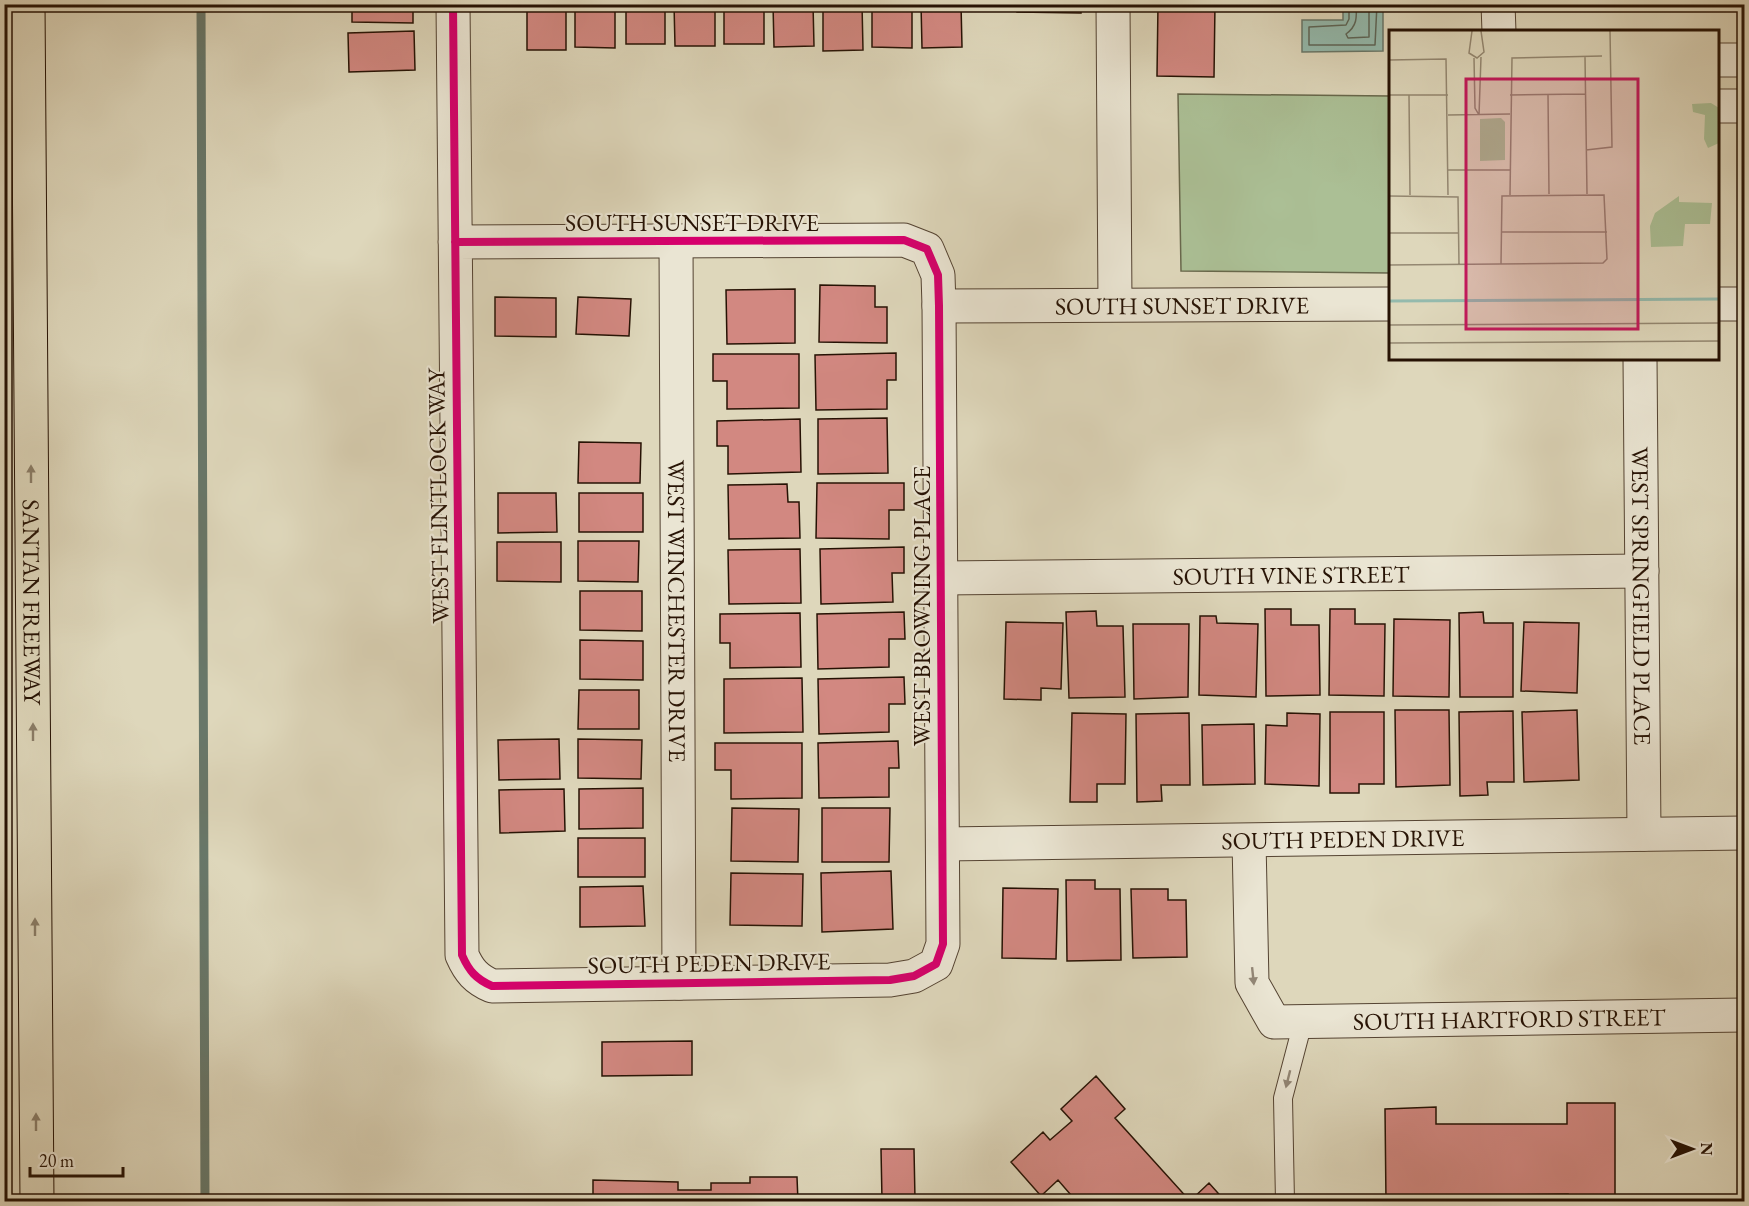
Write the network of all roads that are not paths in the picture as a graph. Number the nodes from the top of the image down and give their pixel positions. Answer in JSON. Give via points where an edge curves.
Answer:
{"nodes":[{"id":1,"x":28,"y":4,"type":"edge"},
{"id":2,"x":39,"y":4,"type":"edge"},
{"id":3,"x":453,"y":4,"type":"edge"},
{"id":4,"x":1113,"y":4,"type":"edge"},
{"id":5,"x":1498,"y":4,"type":"edge"},
{"id":6,"x":1499,"y":30,"type":"edge"},
{"id":7,"x":1719,"y":60,"type":"edge"},
{"id":8,"x":1744,"y":60,"type":"edge"},
{"id":9,"x":1719,"y":106,"type":"edge"},
{"id":10,"x":1744,"y":106,"type":"edge"},
{"id":11,"x":29,"y":212,"type":"junction"},
{"id":12,"x":676,"y":241,"type":"junction"},
{"id":13,"x":455,"y":242,"type":"junction"},
{"id":14,"x":927,"y":249,"type":"joint"},
{"id":15,"x":1115,"y":304,"type":"junction"},
{"id":16,"x":1389,"y":304,"type":"edge"},
{"id":17,"x":1719,"y":304,"type":"edge"},
{"id":18,"x":1744,"y":304,"type":"edge"},
{"id":19,"x":939,"y":306,"type":"junction"},
{"id":20,"x":1640,"y":360,"type":"edge"},
{"id":21,"x":1641,"y":571,"type":"junction"},
{"id":22,"x":941,"y":578,"type":"junction"},
{"id":23,"x":1744,"y":833,"type":"edge"},
{"id":24,"x":1644,"y":834,"type":"junction"},
{"id":25,"x":1249,"y":841,"type":"junction"},
{"id":26,"x":943,"y":844,"type":"junction"},
{"id":27,"x":936,"y":964,"type":"joint"},
{"id":28,"x":480,"y":981,"type":"joint"},
{"id":29,"x":679,"y":983,"type":"junction"},
{"id":30,"x":1744,"y":1015,"type":"edge"},
{"id":31,"x":1289,"y":1022,"type":"junction"},
{"id":32,"x":37,"y":1202,"type":"edge"},
{"id":33,"x":1285,"y":1202,"type":"edge"}],
"edges":[{"from":1,"to":11,"type":"highway","name":"SANTAN FREEWAY"},
{"from":2,"to":11,"type":"highway"},
{"from":3,"to":13,"type":"street","name":"WEST FLINTLOCK WAY"},
{"from":4,"to":15,"type":"street"},
{"from":5,"to":6,"type":"street"},
{"from":7,"to":8,"type":"street"},
{"from":9,"to":10,"type":"street"},
{"from":32,"to":11,"type":"highway","name":"SANTAN FREEWAY","one_way":true},
{"from":12,"to":13,"type":"street","name":"SOUTH SUNSET DRIVE"},
{"from":12,"to":14,"type":"street","name":"SOUTH SUNSET DRIVE","via":[[904,240]]},
{"from":12,"to":29,"type":"street","name":"WEST WINCHESTER DRIVE"},
{"from":13,"to":28,"type":"street","name":"WEST FLINTLOCK WAY","via":[[462,955]]},
{"from":14,"to":19,"type":"street","name":"WEST BROWNING PLACE","via":[[938,275]]},
{"from":15,"to":16,"type":"street","name":"SOUTH SUNSET DRIVE"},
{"from":15,"to":19,"type":"street","name":"SOUTH SUNSET DRIVE"},
{"from":17,"to":18,"type":"street"},
{"from":19,"to":22,"type":"street","name":"WEST BROWNING PLACE"},
{"from":20,"to":21,"type":"street","name":"WEST SPRINGFIELD PLACE"},
{"from":21,"to":22,"type":"street","name":"SOUTH VINE STREET"},
{"from":21,"to":24,"type":"street","name":"WEST SPRINGFIELD PLACE"},
{"from":22,"to":26,"type":"street","name":"WEST BROWNING PLACE"},
{"from":23,"to":24,"type":"street","name":"SOUTH PEDEN DRIVE"},
{"from":24,"to":25,"type":"street","name":"SOUTH PEDEN DRIVE"},
{"from":25,"to":26,"type":"street","name":"SOUTH PEDEN DRIVE"},
{"from":25,"to":31,"type":"street","one_way":true,"via":[[1252,983]]},
{"from":26,"to":27,"type":"street","name":"WEST BROWNING PLACE","via":[[943,944]]},
{"from":27,"to":29,"type":"street","name":"SOUTH PEDEN DRIVE","via":[[914,976],[890,980]]},
{"from":28,"to":29,"type":"street","name":"SOUTH PEDEN DRIVE","via":[[492,986]]},
{"from":30,"to":31,"type":"street","name":"SOUTH HARTFORD STREET"},
{"from":31,"to":33,"type":"lane","one_way":true,"via":[[1283,1098]]}]}
